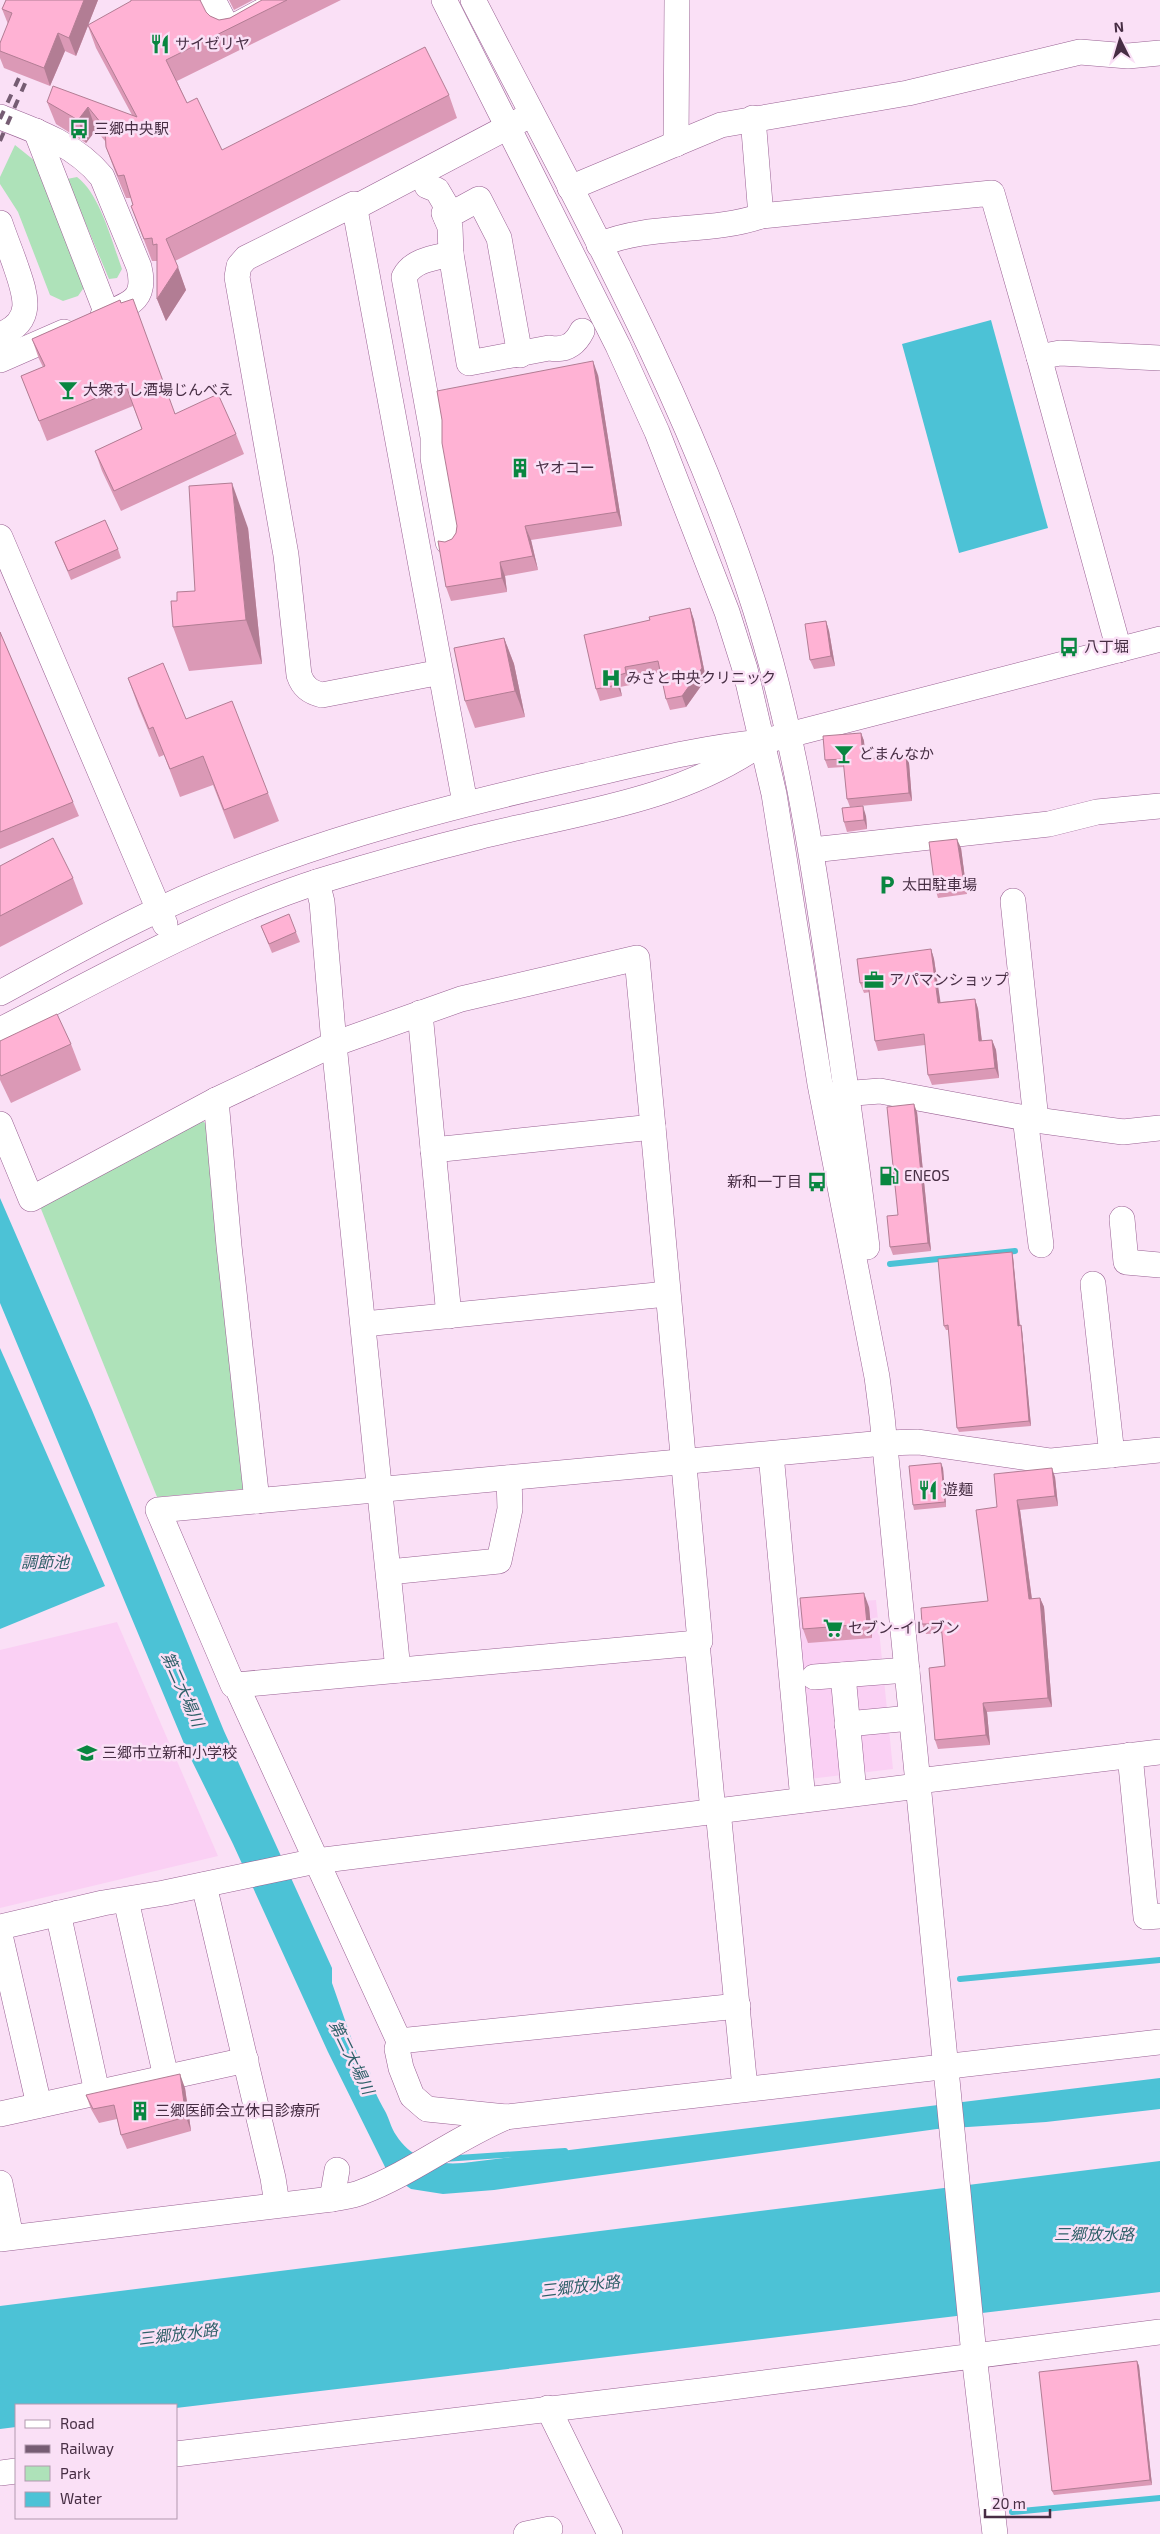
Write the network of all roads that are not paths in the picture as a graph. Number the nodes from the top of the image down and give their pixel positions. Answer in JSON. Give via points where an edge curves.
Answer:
{"nodes":[{"id":1,"x":213,"y":0,"type":"edge"},
{"id":2,"x":283,"y":0,"type":"edge"},
{"id":3,"x":444,"y":0,"type":"edge"},
{"id":4,"x":473,"y":0,"type":"edge"},
{"id":5,"x":677,"y":0,"type":"edge"},
{"id":6,"x":1160,"y":53,"type":"edge"},
{"id":7,"x":532,"y":114,"type":"junction"},
{"id":8,"x":0,"y":117,"type":"edge"},
{"id":9,"x":753,"y":118,"type":"junction"},
{"id":10,"x":508,"y":128,"type":"junction"},
{"id":11,"x":36,"y":131,"type":"junction"},
{"id":12,"x":676,"y":144,"type":"junction"},
{"id":13,"x":423,"y":180,"type":"junction"},
{"id":14,"x":570,"y":188,"type":"junction"},
{"id":15,"x":354,"y":208,"type":"junction"},
{"id":16,"x":445,"y":215,"type":"junction"},
{"id":17,"x":761,"y":216,"type":"junction"},
{"id":18,"x":0,"y":223,"type":"edge"},
{"id":19,"x":599,"y":245,"type":"junction"},
{"id":20,"x":451,"y":254,"type":"junction"},
{"id":21,"x":25,"y":292,"type":"junction"},
{"id":22,"x":106,"y":314,"type":"junction"},
{"id":23,"x":604,"y":320,"type":"junction"},
{"id":24,"x":73,"y":328,"type":"junction"},
{"id":25,"x":0,"y":336,"type":"edge"},
{"id":26,"x":520,"y":355,"type":"junction"},
{"id":27,"x":1039,"y":356,"type":"junction"},
{"id":28,"x":1160,"y":358,"type":"edge"},
{"id":29,"x":0,"y":360,"type":"edge"},
{"id":30,"x":0,"y":537,"type":"edge"},
{"id":31,"x":448,"y":542,"type":"edge"},
{"id":32,"x":1160,"y":639,"type":"edge"},
{"id":33,"x":1118,"y":650,"type":"junction"},
{"id":34,"x":441,"y":672,"type":"junction"},
{"id":35,"x":790,"y":736,"type":"junction"},
{"id":36,"x":762,"y":742,"type":"junction"},
{"id":37,"x":465,"y":803,"type":"junction"},
{"id":38,"x":1160,"y":806,"type":"edge"},
{"id":39,"x":812,"y":850,"type":"junction"},
{"id":40,"x":317,"y":882,"type":"junction"},
{"id":41,"x":1012,"y":901,"type":"dead end"},
{"id":42,"x":159,"y":909,"type":"junction"},
{"id":43,"x":173,"y":943,"type":"junction"},
{"id":44,"x":0,"y":993,"type":"edge"},
{"id":45,"x":420,"y":1013,"type":"junction"},
{"id":46,"x":0,"y":1030,"type":"edge"},
{"id":47,"x":334,"y":1044,"type":"junction"},
{"id":48,"x":846,"y":1093,"type":"junction"},
{"id":49,"x":822,"y":1096,"type":"junction"},
{"id":50,"x":216,"y":1100,"type":"junction"},
{"id":51,"x":1030,"y":1118,"type":"junction"},
{"id":52,"x":0,"y":1124,"type":"edge"},
{"id":53,"x":653,"y":1127,"type":"junction"},
{"id":54,"x":1160,"y":1128,"type":"edge"},
{"id":55,"x":433,"y":1150,"type":"junction"},
{"id":56,"x":1122,"y":1219,"type":"dead end"},
{"id":57,"x":1041,"y":1246,"type":"dead end"},
{"id":58,"x":1160,"y":1265,"type":"edge"},
{"id":59,"x":1092,"y":1284,"type":"dead end"},
{"id":60,"x":668,"y":1294,"type":"junction"},
{"id":61,"x":449,"y":1316,"type":"junction"},
{"id":62,"x":364,"y":1324,"type":"junction"},
{"id":63,"x":877,"y":1377,"type":"junction"},
{"id":64,"x":884,"y":1444,"type":"junction"},
{"id":65,"x":1160,"y":1450,"type":"edge"},
{"id":66,"x":771,"y":1454,"type":"junction"},
{"id":67,"x":1112,"y":1455,"type":"junction"},
{"id":68,"x":684,"y":1461,"type":"junction"},
{"id":69,"x":509,"y":1478,"type":"junction"},
{"id":70,"x":381,"y":1490,"type":"junction"},
{"id":71,"x":257,"y":1501,"type":"junction"},
{"id":72,"x":389,"y":1572,"type":"junction"},
{"id":73,"x":697,"y":1643,"type":"junction"},
{"id":74,"x":398,"y":1670,"type":"junction"},
{"id":75,"x":907,"y":1670,"type":"junction"},
{"id":76,"x":843,"y":1675,"type":"junction"},
{"id":77,"x":814,"y":1677,"type":"dead end"},
{"id":78,"x":236,"y":1685,"type":"junction"},
{"id":79,"x":911,"y":1718,"type":"junction"},
{"id":80,"x":847,"y":1724,"type":"junction"},
{"id":81,"x":1160,"y":1752,"type":"edge"},
{"id":82,"x":1130,"y":1755,"type":"junction"},
{"id":83,"x":918,"y":1783,"type":"junction"},
{"id":84,"x":854,"y":1793,"type":"junction"},
{"id":85,"x":803,"y":1800,"type":"junction"},
{"id":86,"x":715,"y":1810,"type":"junction"},
{"id":87,"x":310,"y":1862,"type":"junction"},
{"id":88,"x":204,"y":1885,"type":"junction"},
{"id":89,"x":126,"y":1900,"type":"junction"},
{"id":90,"x":58,"y":1913,"type":"junction"},
{"id":91,"x":1160,"y":1916,"type":"edge"},
{"id":92,"x":0,"y":1927,"type":"edge"},
{"id":93,"x":0,"y":1936,"type":"edge"},
{"id":94,"x":738,"y":2006,"type":"junction"},
{"id":95,"x":399,"y":2041,"type":"junction"},
{"id":96,"x":1160,"y":2042,"type":"edge"},
{"id":97,"x":246,"y":2060,"type":"junction"},
{"id":98,"x":947,"y":2071,"type":"junction"},
{"id":99,"x":166,"y":2077,"type":"junction"},
{"id":100,"x":745,"y":2088,"type":"junction"},
{"id":101,"x":97,"y":2092,"type":"junction"},
{"id":102,"x":39,"y":2105,"type":"junction"},
{"id":103,"x":0,"y":2114,"type":"edge"},
{"id":104,"x":506,"y":2117,"type":"junction"},
{"id":105,"x":337,"y":2170,"type":"dead end"},
{"id":106,"x":0,"y":2183,"type":"edge"},
{"id":107,"x":332,"y":2199,"type":"junction"},
{"id":108,"x":276,"y":2204,"type":"junction"},
{"id":109,"x":5,"y":2238,"type":"edge"},
{"id":110,"x":1160,"y":2332,"type":"edge"},
{"id":111,"x":974,"y":2355,"type":"junction"},
{"id":112,"x":548,"y":2408,"type":"junction"},
{"id":113,"x":178,"y":2454,"type":"edge"},
{"id":114,"x":15,"y":2471,"type":"edge"},
{"id":115,"x":0,"y":2473,"type":"edge"},
{"id":116,"x":550,"y":2528,"type":"dead end"},
{"id":117,"x":526,"y":2534,"type":"edge"},
{"id":118,"x":610,"y":2534,"type":"edge"},
{"id":119,"x":995,"y":2534,"type":"edge"}],
"edges":[{"from":1,"to":2,"type":"street","via":[[226,27],[231,28]]},
{"from":3,"to":10,"type":"street"},
{"from":4,"to":7,"type":"street"},
{"from":5,"to":12,"type":"street"},
{"from":6,"to":9,"type":"street","via":[[1128,56],[1080,52],[908,93]]},
{"from":7,"to":10,"type":"street"},
{"from":7,"to":14,"type":"street"},
{"from":8,"to":11,"type":"street"},
{"from":9,"to":12,"type":"street","via":[[722,125]]},
{"from":9,"to":17,"type":"street"},
{"from":10,"to":13,"type":"street"},
{"from":10,"to":23,"type":"street"},
{"from":11,"to":22,"type":"street"},
{"from":11,"to":22,"type":"street","via":[[74,150],[102,177],[139,267],[142,280],[136,298]]},
{"from":12,"to":14,"type":"street"},
{"from":13,"to":15,"type":"street"},
{"from":13,"to":16,"type":"street","via":[[425,196],[434,211]]},
{"from":14,"to":19,"type":"street"},
{"from":15,"to":34,"type":"street"},
{"from":15,"to":34,"type":"street","via":[[354,204],[246,258],[238,272],[286,555],[299,675],[311,692],[322,695]]},
{"from":16,"to":20,"type":"street","via":[[450,227]]},
{"from":16,"to":26,"type":"street","via":[[478,199],[500,238]]},
{"from":17,"to":19,"type":"street","via":[[740,224],[620,236]]},
{"from":17,"to":27,"type":"street","via":[[992,193]]},
{"from":18,"to":21,"type":"street"},
{"from":19,"to":35,"type":"street","via":[[672,396],[712,492],[754,605]]},
{"from":20,"to":26,"type":"street","via":[[470,363]]},
{"from":20,"to":31,"type":"street","via":[[429,258],[409,268],[404,277]]},
{"from":21,"to":24,"type":"street","via":[[33,307],[49,323]]},
{"from":21,"to":25,"type":"street","via":[[26,309],[21,322]]},
{"from":22,"to":24,"type":"street"},
{"from":23,"to":26,"type":"street","via":[[550,342],[549,348]]},
{"from":23,"to":36,"type":"street","via":[[657,432],[708,559],[745,669]]},
{"from":24,"to":29,"type":"street"},
{"from":27,"to":28,"type":"street","via":[[1060,353]]},
{"from":27,"to":33,"type":"street"},
{"from":30,"to":42,"type":"street"},
{"from":32,"to":33,"type":"street"},
{"from":33,"to":35,"type":"street"},
{"from":34,"to":37,"type":"street"},
{"from":35,"to":36,"type":"street"},
{"from":35,"to":39,"type":"street"},
{"from":36,"to":37,"type":"street","via":[[648,762]]},
{"from":36,"to":40,"type":"street","via":[[731,764],[632,802],[478,837]]},
{"from":36,"to":49,"type":"street","via":[[785,854]]},
{"from":37,"to":42,"type":"street","via":[[299,854]]},
{"from":38,"to":39,"type":"street","via":[[1097,812],[1049,824]]},
{"from":39,"to":48,"type":"street"},
{"from":40,"to":43,"type":"street","via":[[275,896]]},
{"from":40,"to":47,"type":"street","via":[[322,902]]},
{"from":41,"to":51,"type":"street"},
{"from":42,"to":43,"type":"street"},
{"from":42,"to":44,"type":"street"},
{"from":43,"to":46,"type":"street"},
{"from":45,"to":47,"type":"street"},
{"from":45,"to":53,"type":"street","via":[[515,986],[637,958]]},
{"from":45,"to":55,"type":"street"},
{"from":47,"to":50,"type":"street"},
{"from":47,"to":62,"type":"street"},
{"from":48,"to":49,"type":"street"},
{"from":48,"to":51,"type":"street","via":[[880,1091]]},
{"from":48,"to":63,"type":"street","via":[[875,1314]]},
{"from":49,"to":63,"type":"street"},
{"from":50,"to":52,"type":"street","via":[[31,1198]]},
{"from":50,"to":71,"type":"street"},
{"from":51,"to":54,"type":"street","via":[[1123,1132]]},
{"from":51,"to":57,"type":"street"},
{"from":53,"to":55,"type":"street"},
{"from":53,"to":60,"type":"street"},
{"from":55,"to":61,"type":"street"},
{"from":56,"to":58,"type":"street","via":[[1126,1262]]},
{"from":59,"to":67,"type":"street"},
{"from":60,"to":61,"type":"street"},
{"from":60,"to":68,"type":"street"},
{"from":61,"to":62,"type":"street"},
{"from":62,"to":70,"type":"street"},
{"from":63,"to":64,"type":"street"},
{"from":64,"to":66,"type":"street"},
{"from":64,"to":67,"type":"street","via":[[918,1442],[1051,1461]]},
{"from":64,"to":75,"type":"street"},
{"from":65,"to":67,"type":"street"},
{"from":66,"to":68,"type":"street"},
{"from":66,"to":85,"type":"street"},
{"from":68,"to":69,"type":"street"},
{"from":68,"to":73,"type":"street","via":[[700,1641]]},
{"from":69,"to":70,"type":"street"},
{"from":69,"to":72,"type":"street","via":[[510,1509],[499,1562]]},
{"from":70,"to":71,"type":"street"},
{"from":70,"to":72,"type":"street"},
{"from":71,"to":78,"type":"street","via":[[158,1510],[233,1686]]},
{"from":72,"to":74,"type":"street"},
{"from":73,"to":74,"type":"street"},
{"from":73,"to":86,"type":"street"},
{"from":74,"to":78,"type":"street"},
{"from":75,"to":76,"type":"street"},
{"from":75,"to":79,"type":"street"},
{"from":76,"to":77,"type":"street"},
{"from":76,"to":80,"type":"street"},
{"from":78,"to":87,"type":"street"},
{"from":79,"to":80,"type":"street"},
{"from":79,"to":83,"type":"street"},
{"from":80,"to":84,"type":"street"},
{"from":81,"to":82,"type":"street"},
{"from":82,"to":83,"type":"street"},
{"from":82,"to":91,"type":"street","via":[[1146,1917]]},
{"from":83,"to":84,"type":"street","via":[[910,1787]]},
{"from":83,"to":98,"type":"street"},
{"from":84,"to":85,"type":"street"},
{"from":85,"to":86,"type":"street"},
{"from":86,"to":87,"type":"street"},
{"from":86,"to":94,"type":"street"},
{"from":87,"to":88,"type":"street"},
{"from":87,"to":95,"type":"street"},
{"from":88,"to":89,"type":"street"},
{"from":88,"to":97,"type":"street"},
{"from":89,"to":90,"type":"street"},
{"from":89,"to":99,"type":"street"},
{"from":90,"to":92,"type":"street"},
{"from":90,"to":101,"type":"street"},
{"from":93,"to":102,"type":"street"},
{"from":94,"to":95,"type":"street"},
{"from":94,"to":100,"type":"street"},
{"from":95,"to":104,"type":"street","via":[[397,2049],[412,2096],[427,2109]]},
{"from":96,"to":98,"type":"street"},
{"from":97,"to":99,"type":"street"},
{"from":97,"to":108,"type":"street"},
{"from":98,"to":100,"type":"street"},
{"from":98,"to":111,"type":"street"},
{"from":99,"to":101,"type":"street"},
{"from":100,"to":104,"type":"street"},
{"from":101,"to":102,"type":"street"},
{"from":102,"to":103,"type":"street"},
{"from":104,"to":107,"type":"street","via":[[476,2129],[361,2193]]},
{"from":105,"to":107,"type":"street"},
{"from":106,"to":109,"type":"street"},
{"from":107,"to":108,"type":"street"},
{"from":108,"to":109,"type":"street"},
{"from":110,"to":111,"type":"street"},
{"from":111,"to":112,"type":"street"},
{"from":111,"to":119,"type":"street"},
{"from":112,"to":113,"type":"street"},
{"from":112,"to":118,"type":"street"},
{"from":114,"to":115,"type":"street"},
{"from":116,"to":117,"type":"street"}]}
